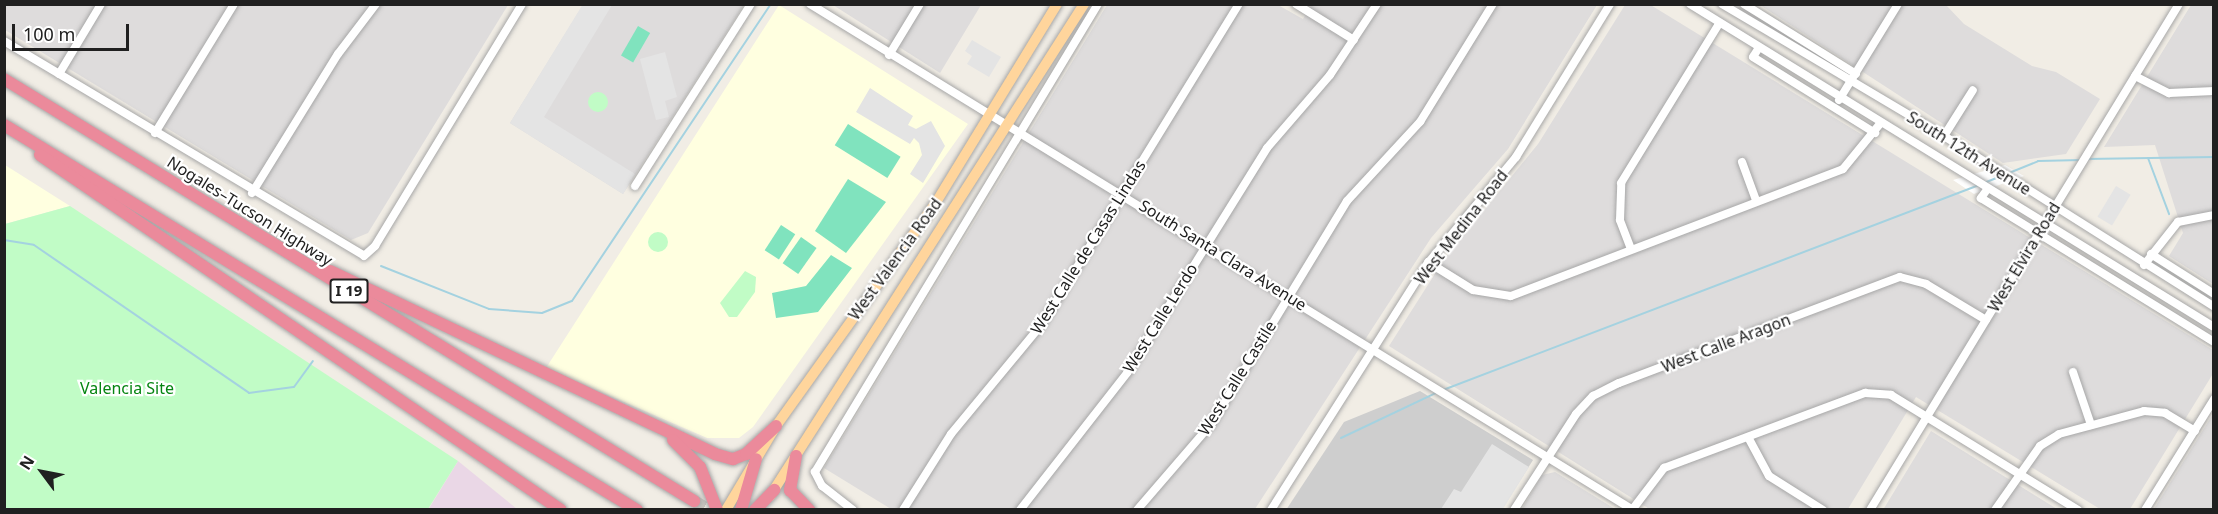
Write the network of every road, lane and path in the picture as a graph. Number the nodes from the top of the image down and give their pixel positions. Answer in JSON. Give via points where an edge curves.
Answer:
{"nodes":[{"id":1,"x":101,"y":4,"type":"edge"},
{"id":2,"x":234,"y":4,"type":"edge"},
{"id":3,"x":376,"y":4,"type":"edge"},
{"id":4,"x":522,"y":4,"type":"edge"},
{"id":5,"x":751,"y":4,"type":"edge"},
{"id":6,"x":810,"y":4,"type":"edge"},
{"id":7,"x":920,"y":4,"type":"edge"},
{"id":8,"x":1057,"y":4,"type":"edge"},
{"id":9,"x":1084,"y":4,"type":"edge"},
{"id":10,"x":1098,"y":4,"type":"edge"},
{"id":11,"x":1239,"y":4,"type":"edge"},
{"id":12,"x":1296,"y":4,"type":"edge"},
{"id":13,"x":1377,"y":4,"type":"edge"},
{"id":14,"x":1493,"y":4,"type":"edge"},
{"id":15,"x":1610,"y":4,"type":"edge"},
{"id":16,"x":1690,"y":4,"type":"edge"},
{"id":17,"x":1722,"y":4,"type":"edge"},
{"id":18,"x":1744,"y":4,"type":"edge"},
{"id":19,"x":1898,"y":4,"type":"edge"},
{"id":20,"x":2179,"y":4,"type":"edge"},
{"id":21,"x":1719,"y":24,"type":"junction"},
{"id":22,"x":1354,"y":40,"type":"junction"},
{"id":23,"x":4,"y":42,"type":"edge"},
{"id":24,"x":1758,"y":49,"type":"junction"},
{"id":25,"x":890,"y":55,"type":"junction"},
{"id":26,"x":59,"y":74,"type":"junction"},
{"id":27,"x":2135,"y":76,"type":"junction"},
{"id":28,"x":1854,"y":77,"type":"junction"},
{"id":29,"x":4,"y":79,"type":"edge"},
{"id":30,"x":1973,"y":90,"type":"dead end"},
{"id":31,"x":2214,"y":91,"type":"edge"},
{"id":32,"x":1839,"y":100,"type":"junction"},
{"id":33,"x":991,"y":119,"type":"junction"},
{"id":34,"x":4,"y":125,"type":"edge"},
{"id":35,"x":1007,"y":125,"type":"junction"},
{"id":36,"x":1877,"y":129,"type":"junction"},
{"id":37,"x":4,"y":130,"type":"edge"},
{"id":38,"x":1022,"y":131,"type":"junction"},
{"id":39,"x":155,"y":133,"type":"junction"},
{"id":40,"x":1944,"y":136,"type":"junction"},
{"id":41,"x":1742,"y":162,"type":"dead end"},
{"id":42,"x":635,"y":186,"type":"dead end"},
{"id":43,"x":1123,"y":192,"type":"junction"},
{"id":44,"x":252,"y":193,"type":"junction"},
{"id":45,"x":1756,"y":200,"type":"junction"},
{"id":46,"x":2053,"y":207,"type":"junction"},
{"id":47,"x":2214,"y":215,"type":"edge"},
{"id":48,"x":2040,"y":228,"type":"junction"},
{"id":49,"x":267,"y":241,"type":"junction"},
{"id":50,"x":1205,"y":245,"type":"junction"},
{"id":51,"x":1631,"y":249,"type":"junction"},
{"id":52,"x":2151,"y":255,"type":"junction"},
{"id":53,"x":1428,"y":262,"type":"junction"},
{"id":54,"x":2144,"y":265,"type":"junction"},
{"id":55,"x":2214,"y":294,"type":"edge"},
{"id":56,"x":1288,"y":296,"type":"junction"},
{"id":57,"x":2214,"y":307,"type":"edge"},
{"id":58,"x":1986,"y":320,"type":"junction"},
{"id":59,"x":2214,"y":327,"type":"edge"},
{"id":60,"x":2214,"y":342,"type":"edge"},
{"id":61,"x":1374,"y":349,"type":"junction"},
{"id":62,"x":2073,"y":372,"type":"dead end"},
{"id":63,"x":2214,"y":399,"type":"edge"},
{"id":64,"x":1927,"y":417,"type":"junction"},
{"id":65,"x":2091,"y":425,"type":"junction"},
{"id":66,"x":776,"y":426,"type":"junction"},
{"id":67,"x":2194,"y":430,"type":"junction"},
{"id":68,"x":663,"y":431,"type":"junction"},
{"id":69,"x":1748,"y":437,"type":"junction"},
{"id":70,"x":796,"y":456,"type":"junction"},
{"id":71,"x":1548,"y":456,"type":"junction"},
{"id":72,"x":756,"y":459,"type":"joint"},
{"id":73,"x":2019,"y":473,"type":"junction"},
{"id":74,"x":774,"y":490,"type":"junction"},
{"id":75,"x":694,"y":501,"type":"tunnel mouth"},
{"id":76,"x":732,"y":508,"type":"edge"},
{"id":77,"x":1632,"y":509,"type":"edge"},
{"id":78,"x":561,"y":510,"type":"edge"},
{"id":79,"x":637,"y":510,"type":"edge"},
{"id":80,"x":717,"y":510,"type":"edge"},
{"id":81,"x":755,"y":510,"type":"edge"},
{"id":82,"x":763,"y":510,"type":"edge"},
{"id":83,"x":808,"y":510,"type":"edge"},
{"id":84,"x":853,"y":510,"type":"edge"},
{"id":85,"x":903,"y":510,"type":"edge"},
{"id":86,"x":1020,"y":510,"type":"edge"},
{"id":87,"x":1137,"y":510,"type":"edge"},
{"id":88,"x":1271,"y":510,"type":"edge"},
{"id":89,"x":1514,"y":510,"type":"edge"},
{"id":90,"x":1823,"y":510,"type":"edge"},
{"id":91,"x":1870,"y":510,"type":"edge"},
{"id":92,"x":1995,"y":510,"type":"edge"},
{"id":93,"x":2078,"y":510,"type":"edge"},
{"id":94,"x":2145,"y":510,"type":"edge"}],
"edges":[{"from":1,"to":26,"type":"street"},
{"from":2,"to":39,"type":"street"},
{"from":3,"to":44,"type":"street","via":[[338,54]]},
{"from":4,"to":44,"type":"street","via":[[375,246],[364,256]]},
{"from":5,"to":42,"type":"street"},
{"from":6,"to":25,"type":"street","name":"South Santa Clara Avenue"},
{"from":7,"to":25,"type":"street"},
{"from":8,"to":33,"type":"main road","name":"West Valencia Road"},
{"from":9,"to":35,"type":"main road","name":"West Valencia Road"},
{"from":10,"to":38,"type":"street"},
{"from":11,"to":43,"type":"street","name":"West Calle de Casas Lindas"},
{"from":12,"to":22,"type":"street"},
{"from":13,"to":22,"type":"street","name":"West Calle Lerdo"},
{"from":14,"to":56,"type":"street","name":"West Calle Castile","via":[[1420,122],[1347,201]]},
{"from":15,"to":53,"type":"street","name":"West Medina Road","via":[[1516,157]]},
{"from":16,"to":21,"type":"street","name":"South 12th Avenue"},
{"from":17,"to":28,"type":"street","name":"South 12th Avenue"},
{"from":18,"to":28,"type":"street","name":"South 12th Avenue"},
{"from":19,"to":28,"type":"street"},
{"from":20,"to":27,"type":"street","name":"West Elvira Road"},
{"from":21,"to":24,"type":"street","name":"South 12th Avenue"},
{"from":21,"to":51,"type":"street","via":[[1621,183],[1620,220]]},
{"from":22,"to":50,"type":"street","name":"West Calle Lerdo","via":[[1267,148]]},
{"from":23,"to":26,"type":"street"},
{"from":24,"to":32,"type":"street","name":"South 12th Avenue"},
{"from":24,"to":36,"type":"street","name":"South 12th Avenue","via":[[1753,57]]},
{"from":25,"to":33,"type":"street","name":"South Santa Clara Avenue"},
{"from":26,"to":39,"type":"street"},
{"from":27,"to":31,"type":"street","via":[[2169,93]]},
{"from":27,"to":46,"type":"street","name":"West Elvira Road"},
{"from":28,"to":32,"type":"street"},
{"from":28,"to":40,"type":"street","name":"South 12th Avenue"},
{"from":29,"to":49,"type":"highway","name":"Nogales–Tucson Highway","number":"I 19"},
{"from":30,"to":40,"type":"street"},
{"from":32,"to":36,"type":"street","name":"South 12th Avenue"},
{"from":33,"to":35,"type":"street","name":"South Santa Clara Avenue"},
{"from":33,"to":66,"type":"main road","name":"West Valencia Road"},
{"from":34,"to":79,"type":"highway","number":"I 19"},
{"from":35,"to":38,"type":"street","name":"South Santa Clara Avenue"},
{"from":35,"to":70,"type":"main road","name":"West Valencia Road"},
{"from":36,"to":45,"type":"street","via":[[1842,169]]},
{"from":36,"to":48,"type":"street","name":"South 12th Avenue","via":[[1985,190],[1982,198]]},
{"from":37,"to":78,"type":"highway","via":[[146,231],[369,375]]},
{"from":38,"to":43,"type":"street","name":"South Santa Clara Avenue"},
{"from":38,"to":84,"type":"street","via":[[815,472],[822,486]]},
{"from":39,"to":44,"type":"street"},
{"from":40,"to":46,"type":"street","name":"South 12th Avenue"},
{"from":41,"to":45,"type":"street"},
{"from":43,"to":50,"type":"street","name":"South Santa Clara Avenue"},
{"from":43,"to":85,"type":"street","name":"West Calle de Casas Lindas","via":[[1042,324],[951,434]]},
{"from":45,"to":51,"type":"street"},
{"from":46,"to":48,"type":"street","name":"West Elvira Road"},
{"from":46,"to":54,"type":"street","name":"South 12th Avenue"},
{"from":47,"to":52,"type":"street","via":[[2178,222]]},
{"from":48,"to":58,"type":"street","name":"West Elvira Road"},
{"from":48,"to":59,"type":"street","name":"South 12th Avenue"},
{"from":48,"to":60,"type":"street","name":"South 12th Avenue"},
{"from":49,"to":68,"type":"highway"},
{"from":49,"to":75,"type":"highway","name":"Nogales–Tucson Highway","number":"I 19"},
{"from":50,"to":56,"type":"street","name":"South Santa Clara Avenue"},
{"from":50,"to":86,"type":"street","name":"West Calle Lerdo","via":[[1127,373]]},
{"from":51,"to":53,"type":"street","via":[[1510,296],[1473,290]]},
{"from":52,"to":54,"type":"street"},
{"from":52,"to":55,"type":"street"},
{"from":53,"to":61,"type":"street","name":"West Medina Road"},
{"from":54,"to":57,"type":"street","name":"South 12th Avenue"},
{"from":56,"to":61,"type":"street","name":"South Santa Clara Avenue"},
{"from":56,"to":87,"type":"street","name":"West Calle Castile","via":[[1212,423]]},
{"from":58,"to":64,"type":"street","name":"West Elvira Road"},
{"from":58,"to":71,"type":"street","name":"West Calle Aragon","via":[[1926,284],[1900,277],[1593,396]]},
{"from":61,"to":71,"type":"street","name":"South Santa Clara Avenue"},
{"from":61,"to":88,"type":"street","name":"West Medina Road"},
{"from":62,"to":65,"type":"street"},
{"from":63,"to":67,"type":"street"},
{"from":64,"to":69,"type":"street","via":[[1891,395],[1865,393]]},
{"from":64,"to":73,"type":"street"},
{"from":64,"to":91,"type":"street","name":"West Elvira Road"},
{"from":65,"to":67,"type":"street","via":[[2144,411],[2165,413]]},
{"from":65,"to":73,"type":"street","via":[[2050,438]]},
{"from":66,"to":68,"type":"highway","via":[[754,449],[734,459]]},
{"from":66,"to":72,"type":"main road","name":"West Valencia Road"},
{"from":67,"to":94,"type":"street"},
{"from":68,"to":80,"type":"highway","via":[[700,467]]},
{"from":69,"to":77,"type":"street","via":[[1664,468]]},
{"from":69,"to":90,"type":"street","via":[[1769,476]]},
{"from":70,"to":74,"type":"main road","name":"West Valencia Road"},
{"from":70,"to":83,"type":"highway","via":[[790,490]]},
{"from":71,"to":77,"type":"street","name":"South Santa Clara Avenue"},
{"from":71,"to":89,"type":"street","name":"West Calle Aragon"},
{"from":72,"to":76,"type":"highway"},
{"from":73,"to":92,"type":"street"},
{"from":73,"to":93,"type":"street"},
{"from":74,"to":81,"type":"highway"},
{"from":74,"to":82,"type":"main road","name":"West Valencia Road"}]}
